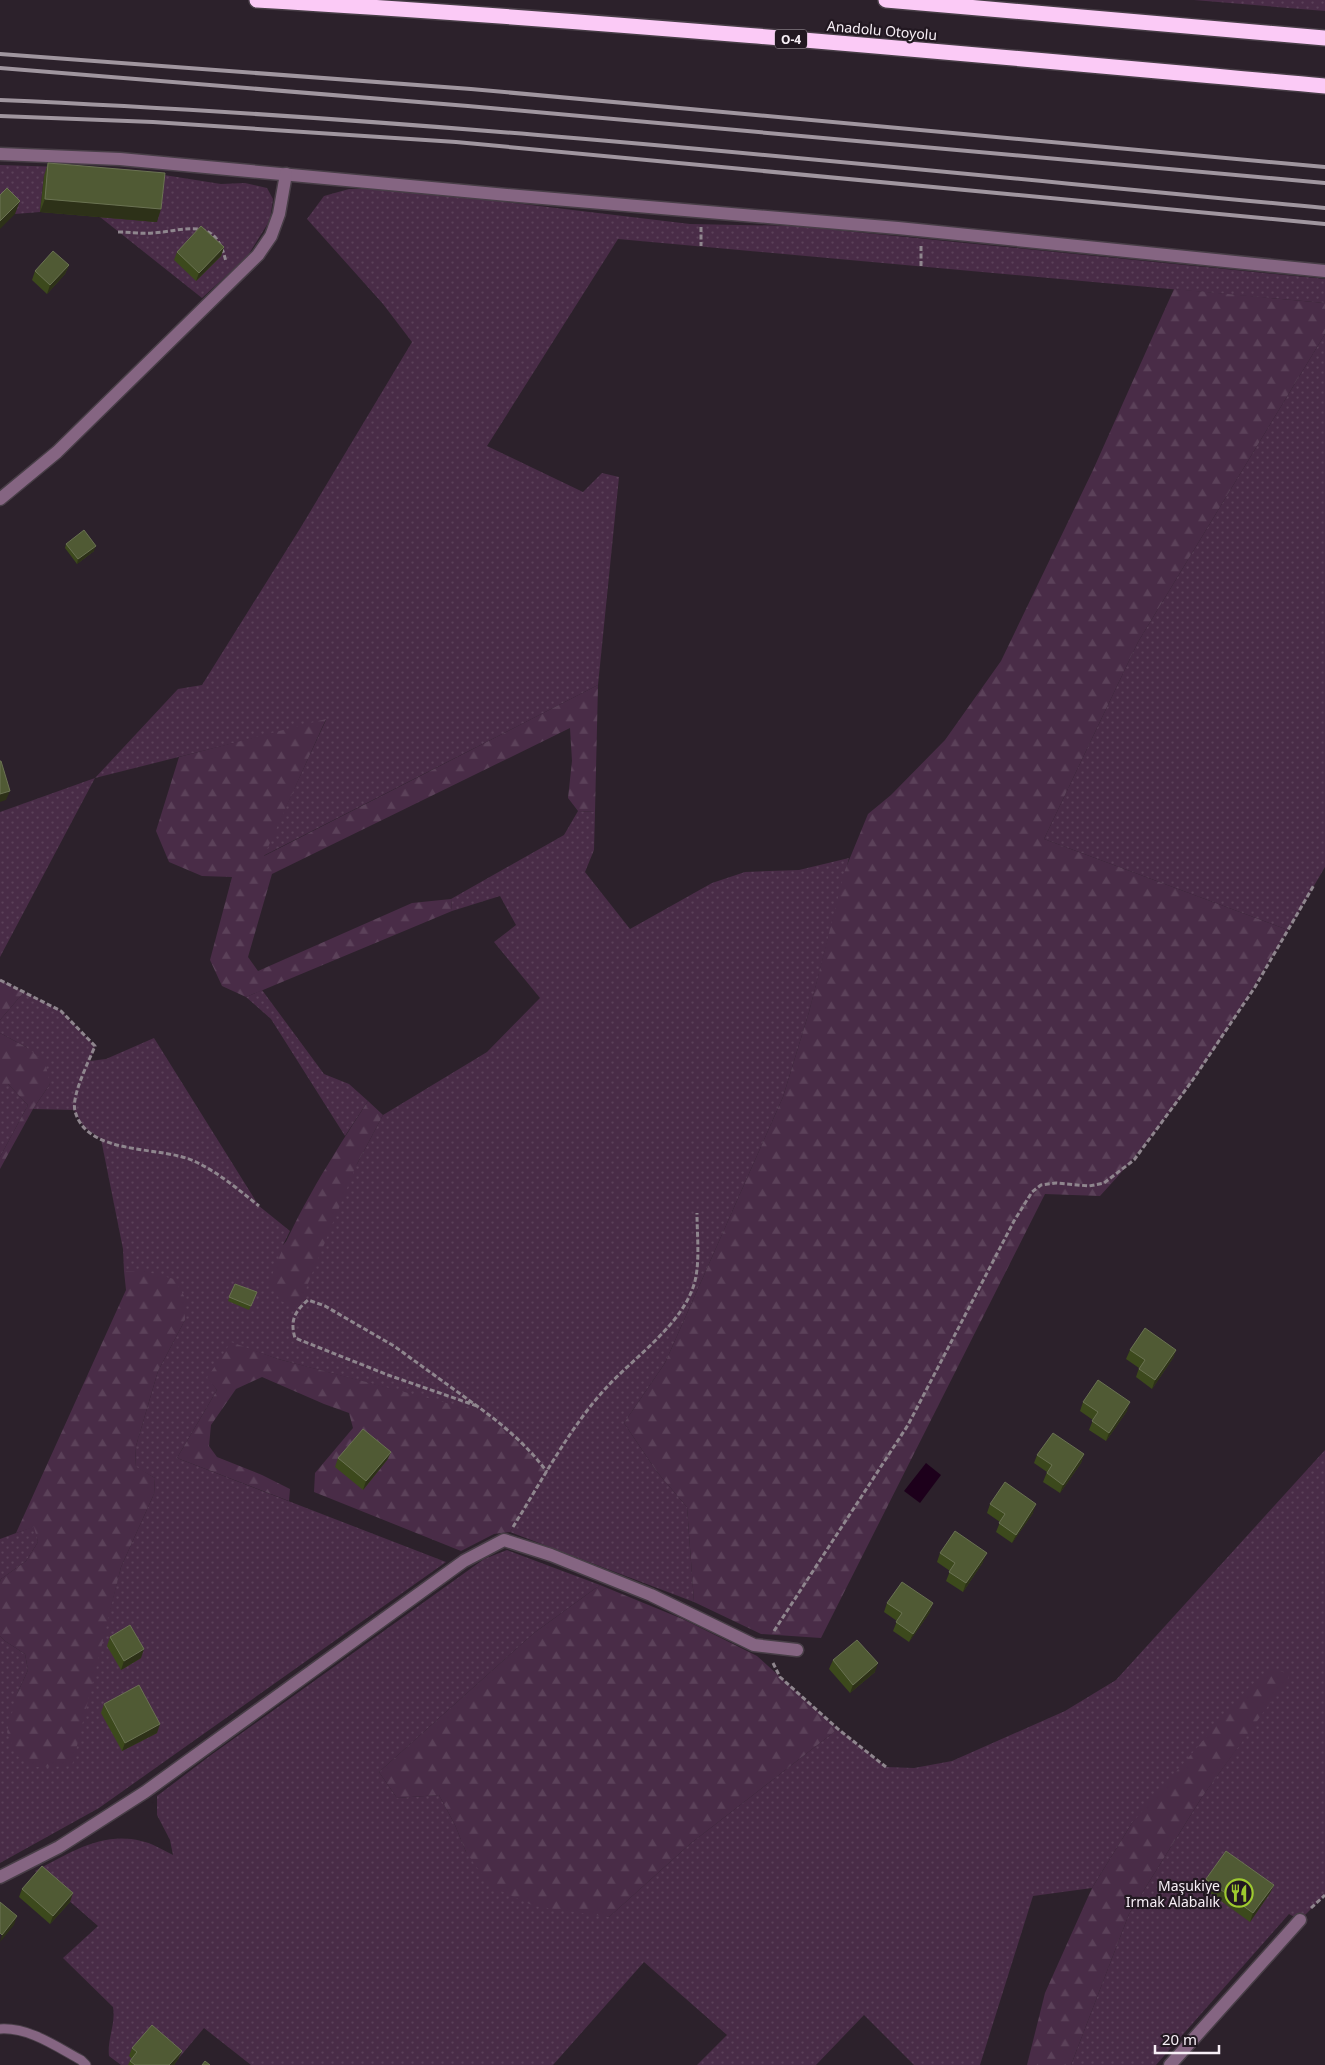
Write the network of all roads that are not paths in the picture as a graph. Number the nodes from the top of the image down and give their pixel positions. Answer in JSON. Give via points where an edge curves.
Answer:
{"nodes":[{"id":1,"x":257,"y":0,"type":"edge"},
{"id":2,"x":886,"y":0,"type":"edge"},
{"id":3,"x":1325,"y":38,"type":"edge"},
{"id":4,"x":1325,"y":86,"type":"edge"},
{"id":5,"x":0,"y":154,"type":"edge"},
{"id":6,"x":286,"y":174,"type":"junction"},
{"id":7,"x":1325,"y":270,"type":"edge"},
{"id":8,"x":0,"y":499,"type":"edge"},
{"id":9,"x":797,"y":1650,"type":"dead end"},
{"id":10,"x":0,"y":1877,"type":"edge"},
{"id":11,"x":1300,"y":1920,"type":"dead end"},
{"id":12,"x":0,"y":2029,"type":"edge"},
{"id":13,"x":86,"y":2065,"type":"edge"},
{"id":14,"x":1170,"y":2065,"type":"edge"}],
"edges":[{"from":1,"to":4,"type":"highway","name":"Anadolu Otoyolu","number":"O-4","via":[[737,34]]},
{"from":2,"to":3,"type":"highway"},
{"from":5,"to":6,"type":"street","via":[[120,159]]},
{"from":6,"to":7,"type":"street","via":[[898,228]]},
{"from":6,"to":8,"type":"street","via":[[280,214],[258,255],[57,452]]},
{"from":9,"to":10,"type":"street","via":[[754,1645],[651,1595],[504,1540],[464,1561],[145,1792],[59,1847]]},
{"from":11,"to":14,"type":"street"},
{"from":12,"to":13,"type":"lane","via":[[8,2028],[36,2036]]}]}
